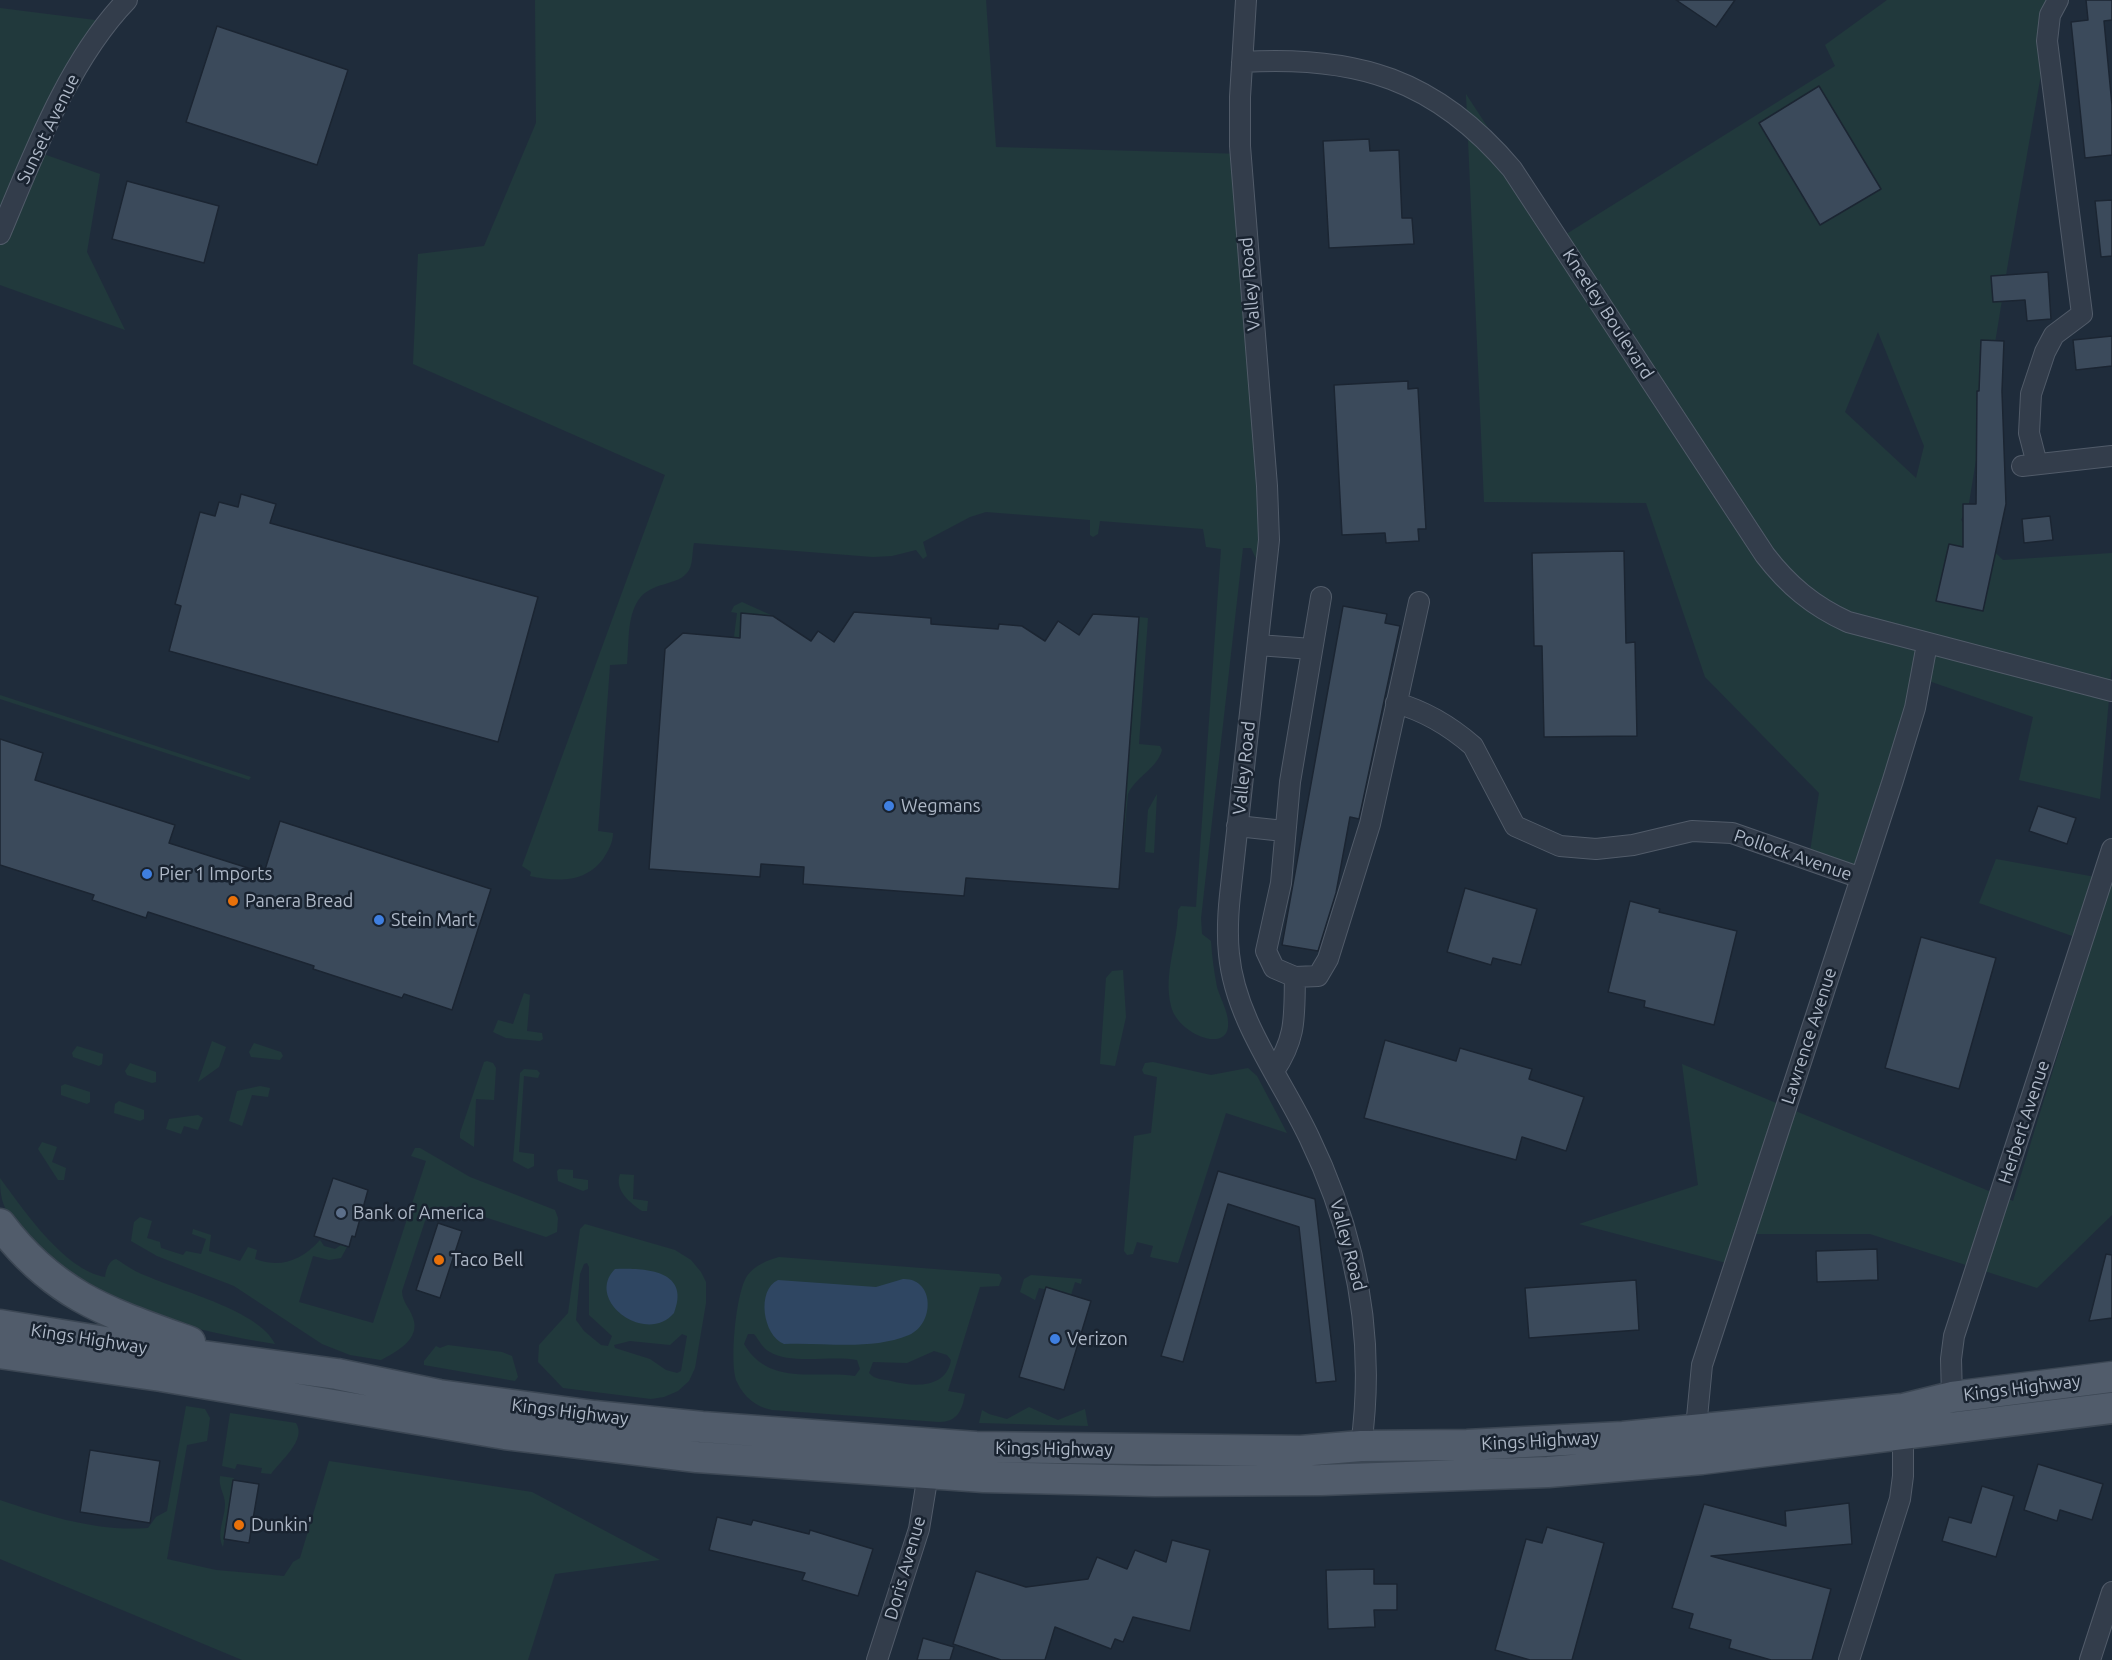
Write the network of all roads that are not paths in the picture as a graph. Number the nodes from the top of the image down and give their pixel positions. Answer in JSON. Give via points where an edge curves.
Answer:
{"nodes":[{"id":1,"x":127,"y":0,"type":"edge"},
{"id":2,"x":1246,"y":0,"type":"edge"},
{"id":3,"x":2058,"y":0,"type":"edge"},
{"id":4,"x":1242,"y":62,"type":"junction"},
{"id":5,"x":0,"y":234,"type":"edge"},
{"id":6,"x":2112,"y":456,"type":"edge"},
{"id":7,"x":1321,"y":597,"type":"dead end"},
{"id":8,"x":1419,"y":602,"type":"dead end"},
{"id":9,"x":1927,"y":644,"type":"junction"},
{"id":10,"x":1258,"y":645,"type":"junction"},
{"id":11,"x":1312,"y":648,"type":"junction"},
{"id":12,"x":2112,"y":691,"type":"edge"},
{"id":13,"x":1396,"y":703,"type":"junction"},
{"id":14,"x":1237,"y":826,"type":"junction"},
{"id":15,"x":1284,"y":831,"type":"junction"},
{"id":16,"x":2112,"y":849,"type":"edge"},
{"id":17,"x":1861,"y":878,"type":"junction"},
{"id":18,"x":1295,"y":977,"type":"junction"},
{"id":19,"x":1274,"y":1071,"type":"junction"},
{"id":20,"x":0,"y":1224,"type":"edge"},
{"id":21,"x":0,"y":1325,"type":"edge"},
{"id":22,"x":0,"y":1353,"type":"edge"},
{"id":23,"x":244,"y":1360,"type":"junction"},
{"id":24,"x":2112,"y":1377,"type":"edge"},
{"id":25,"x":1952,"y":1397,"type":"junction"},
{"id":26,"x":2112,"y":1408,"type":"edge"},
{"id":27,"x":1696,"y":1428,"type":"junction"},
{"id":28,"x":1903,"y":1436,"type":"junction"},
{"id":29,"x":1361,"y":1446,"type":"junction"},
{"id":30,"x":928,"y":1474,"type":"junction"},
{"id":31,"x":2112,"y":1592,"type":"edge"},
{"id":32,"x":877,"y":1660,"type":"edge"},
{"id":33,"x":1848,"y":1660,"type":"edge"},
{"id":34,"x":2090,"y":1660,"type":"edge"}],
"edges":[{"from":1,"to":5,"type":"street","name":"Sunset Avenue","via":[[62,94]]},
{"from":2,"to":4,"type":"street","name":"Valley Road"},
{"from":3,"to":6,"type":"street","via":[[2050,15],[2047,41],[2082,314],[2054,335],[2045,352],[2031,394],[2030,465]]},
{"from":4,"to":9,"type":"street","name":"Kneeley Boulevard","via":[[1279,60],[1354,67],[1409,86],[1471,126],[1512,169],[1781,576],[1824,611],[1848,622]]},
{"from":4,"to":10,"type":"street","name":"Valley Road","via":[[1240,146],[1268,529]]},
{"from":7,"to":11,"type":"street"},
{"from":8,"to":13,"type":"street"},
{"from":9,"to":12,"type":"street","name":"Kneeley Boulevard"},
{"from":9,"to":17,"type":"street","name":"Lawrence Avenue","via":[[1915,708]]},
{"from":10,"to":11,"type":"street"},
{"from":10,"to":14,"type":"street","name":"Valley Road"},
{"from":11,"to":15,"type":"street"},
{"from":13,"to":17,"type":"street","name":"Pollock Avenue","via":[[1415,708],[1444,724],[1473,746],[1515,826],[1560,846],[1596,849],[1692,831],[1732,833]]},
{"from":13,"to":18,"type":"street","via":[[1370,824],[1328,958],[1318,976]]},
{"from":14,"to":15,"type":"street"},
{"from":14,"to":19,"type":"street","name":"Valley Road","via":[[1228,925],[1230,967],[1248,1022]]},
{"from":15,"to":18,"type":"street","via":[[1281,883],[1266,951],[1274,968]]},
{"from":16,"to":25,"type":"street","name":"Herbert Avenue","via":[[1954,1336]]},
{"from":17,"to":27,"type":"street","name":"Lawrence Avenue","via":[[1702,1365]]},
{"from":18,"to":19,"type":"street","via":[[1294,1027],[1288,1050]]},
{"from":19,"to":29,"type":"street","name":"Valley Road","via":[[1328,1178],[1354,1256],[1366,1338],[1367,1392]]},
{"from":20,"to":23,"type":"main road","via":[[38,1269],[70,1292],[121,1316]]},
{"from":21,"to":23,"type":"main road","name":"Kings Highway"},
{"from":22,"to":30,"type":"main road","name":"Kings Highway","via":[[505,1434],[697,1456]]},
{"from":23,"to":29,"type":"main road","name":"Kings Highway","via":[[439,1395],[551,1410],[847,1439],[1178,1452],[1301,1451]]},
{"from":24,"to":25,"type":"main road","name":"Kings Highway"},
{"from":25,"to":27,"type":"main road","name":"Kings Highway","via":[[1903,1409]]},
{"from":26,"to":28,"type":"main road","name":"Kings Highway"},
{"from":27,"to":29,"type":"main road","name":"Kings Highway","via":[[1623,1437]]},
{"from":28,"to":30,"type":"main road","name":"Kings Highway","via":[[1548,1472],[1155,1481]]},
{"from":28,"to":33,"type":"street","via":[[1900,1500]]},
{"from":30,"to":32,"type":"street","name":"Doris Avenue","via":[[919,1528]]},
{"from":31,"to":34,"type":"street"}]}
